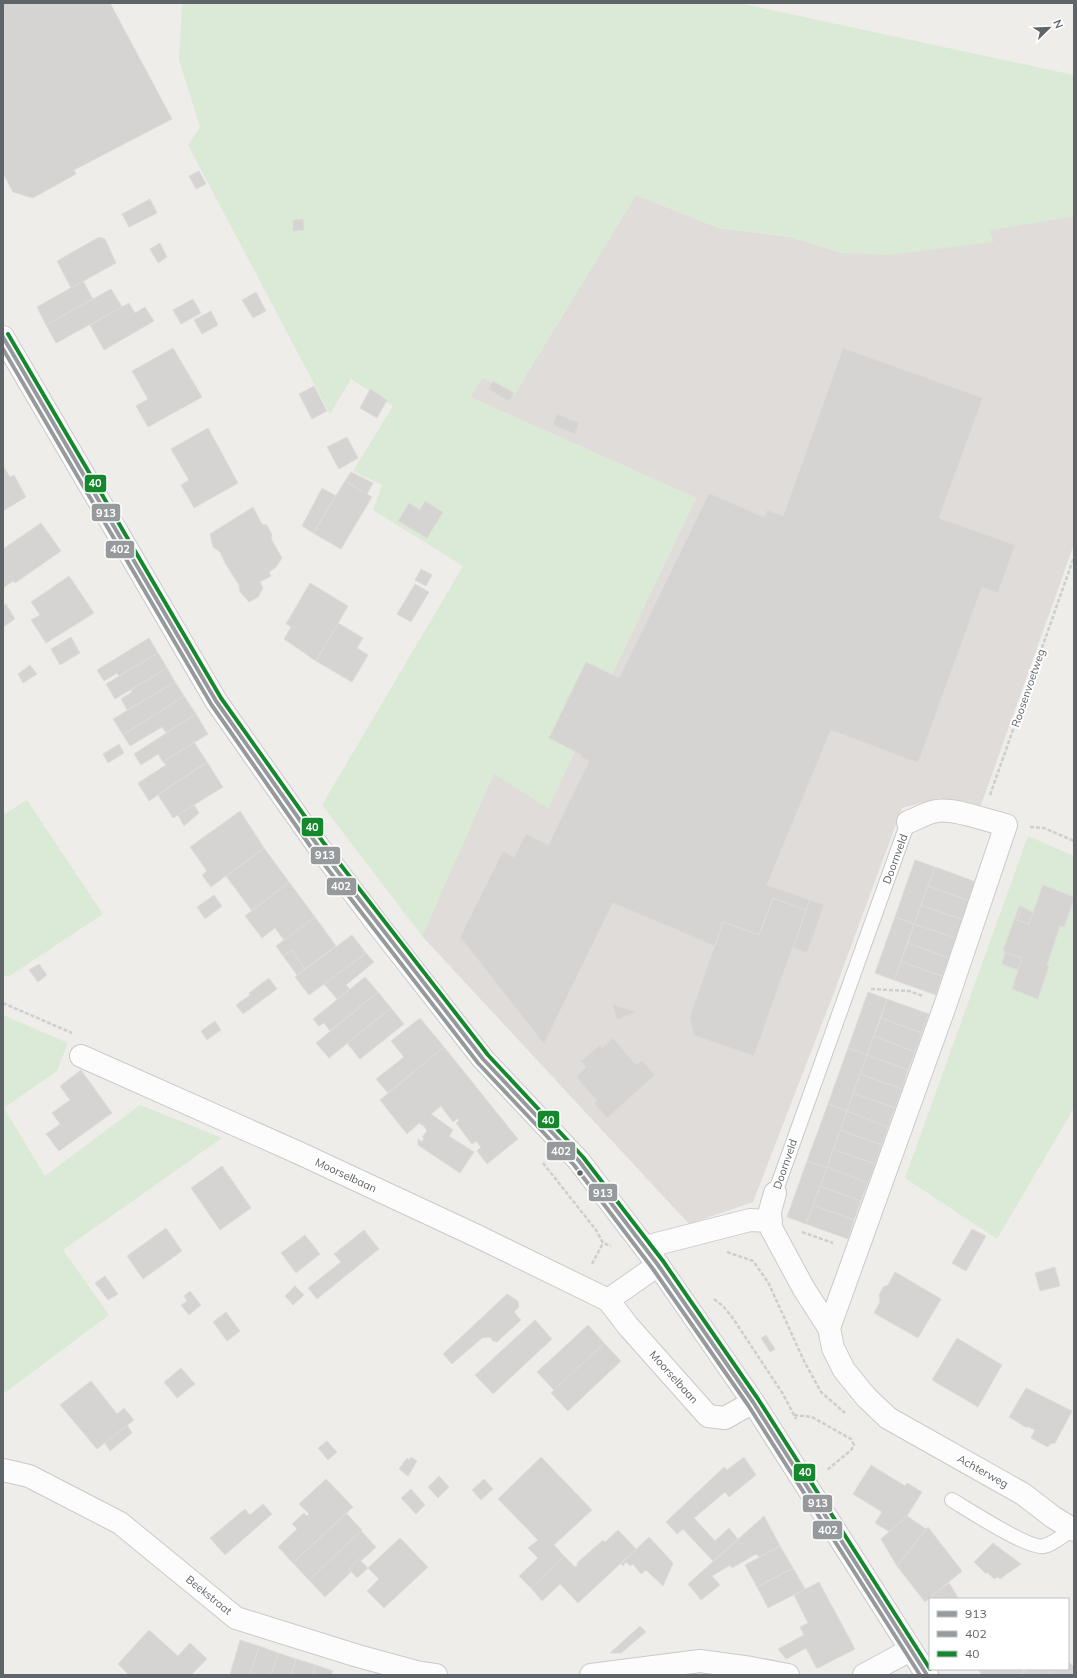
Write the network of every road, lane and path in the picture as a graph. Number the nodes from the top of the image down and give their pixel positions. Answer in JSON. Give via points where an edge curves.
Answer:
{"nodes":[{"id":1,"x":3,"y":337,"type":"edge"},
{"id":2,"x":1074,"y":557,"type":"edge"},
{"id":3,"x":982,"y":820,"type":"junction"},
{"id":4,"x":908,"y":822,"type":"joint"},
{"id":5,"x":1006,"y":825,"type":"junction"},
{"id":6,"x":1074,"y":841,"type":"edge"},
{"id":7,"x":849,"y":981,"type":"junction"},
{"id":8,"x":946,"y":1003,"type":"junction"},
{"id":9,"x":81,"y":1056,"type":"dead end"},
{"id":10,"x":775,"y":1194,"type":"joint"},
{"id":11,"x":771,"y":1221,"type":"junction"},
{"id":12,"x":645,"y":1247,"type":"junction"},
{"id":13,"x":856,"y":1251,"type":"junction"},
{"id":14,"x":658,"y":1265,"type":"junction"},
{"id":15,"x":608,"y":1300,"type":"junction"},
{"id":16,"x":829,"y":1328,"type":"junction"},
{"id":17,"x":753,"y":1402,"type":"junction"},
{"id":18,"x":794,"y":1415,"type":"dead end"},
{"id":19,"x":888,"y":1418,"type":"joint"},
{"id":20,"x":3,"y":1470,"type":"edge"},
{"id":21,"x":821,"y":1475,"type":"dead end"},
{"id":22,"x":952,"y":1500,"type":"dead end"},
{"id":23,"x":1074,"y":1529,"type":"edge"},
{"id":24,"x":910,"y":1650,"type":"junction"},
{"id":25,"x":436,"y":1675,"type":"edge"},
{"id":26,"x":591,"y":1675,"type":"edge"},
{"id":27,"x":788,"y":1675,"type":"edge"},
{"id":28,"x":864,"y":1675,"type":"edge"},
{"id":29,"x":927,"y":1675,"type":"edge"}],
"edges":[{"from":1,"to":12,"type":"street","via":[[216,701],[309,833],[484,1059],[579,1161]]},
{"from":2,"to":3,"type":"path","name":"Roosenvoetweg"},
{"from":3,"to":4,"type":"street","name":"Doornveld","via":[[969,814],[937,811]]},
{"from":3,"to":5,"type":"street","name":"Doornveld"},
{"from":4,"to":7,"type":"lane","name":"Doornveld"},
{"from":5,"to":6,"type":"path","via":[[1044,828]]},
{"from":5,"to":8,"type":"street"},
{"from":7,"to":8,"type":"path","via":[[870,989],[909,991]]},
{"from":7,"to":10,"type":"lane","name":"Doornveld"},
{"from":8,"to":13,"type":"street"},
{"from":9,"to":15,"type":"street","name":"Moorselbaan","via":[[299,1153]]},
{"from":10,"to":11,"type":"street","name":"Doornveld","via":[[770,1211]]},
{"from":11,"to":12,"type":"street","via":[[750,1220]]},
{"from":11,"to":13,"type":"path"},
{"from":11,"to":16,"type":"street","name":"Doornveld","via":[[771,1228],[804,1289]]},
{"from":12,"to":14,"type":"street"},
{"from":13,"to":16,"type":"street"},
{"from":14,"to":15,"type":"street"},
{"from":14,"to":17,"type":"street"},
{"from":15,"to":17,"type":"street","name":"Moorselbaan","via":[[708,1416],[724,1418]]},
{"from":16,"to":19,"type":"street","name":"Doornveld","via":[[833,1348],[844,1370],[866,1397]]},
{"from":17,"to":24,"type":"street"},
{"from":18,"to":21,"type":"path","via":[[812,1417],[851,1439],[854,1446],[851,1450]]},
{"from":19,"to":23,"type":"street","name":"Achterweg","via":[[1023,1494],[1053,1518]]},
{"from":20,"to":25,"type":"street","name":"Beekstraat","via":[[29,1476],[120,1523],[236,1618],[358,1656]]},
{"from":22,"to":23,"type":"lane","via":[[1034,1546],[1044,1547]]},
{"from":24,"to":28,"type":"street"},
{"from":24,"to":29,"type":"street"},
{"from":26,"to":27,"type":"street","via":[[700,1661]]}]}
